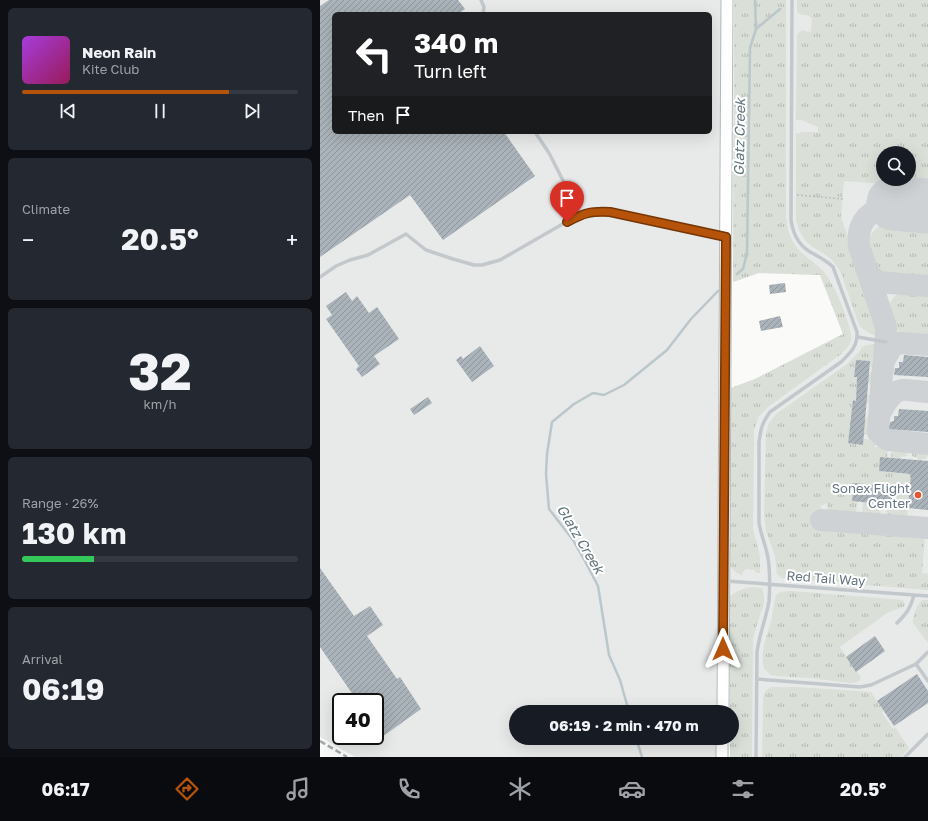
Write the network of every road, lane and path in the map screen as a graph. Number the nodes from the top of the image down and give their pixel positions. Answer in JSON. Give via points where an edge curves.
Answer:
{"nodes":[{"id":1,"x":481,"y":0,"type":"edge"},
{"id":2,"x":727,"y":0,"type":"edge"},
{"id":3,"x":792,"y":0,"type":"edge"},
{"id":4,"x":483,"y":12,"type":"edge"},
{"id":5,"x":536,"y":134,"type":"edge"},
{"id":6,"x":791,"y":194,"type":"junction"},
{"id":7,"x":843,"y":199,"type":"dead end"},
{"id":8,"x":580,"y":214,"type":"junction"},
{"id":9,"x":726,"y":237,"type":"junction"},
{"id":10,"x":320,"y":277,"type":"edge"},
{"id":11,"x":858,"y":337,"type":"junction"},
{"id":12,"x":886,"y":342,"type":"dead end"},
{"id":13,"x":723,"y":581,"type":"junction"},
{"id":14,"x":769,"y":584,"type":"junction"},
{"id":15,"x":914,"y":595,"type":"junction"},
{"id":16,"x":928,"y":596,"type":"edge"},
{"id":17,"x":897,"y":623,"type":"dead end"},
{"id":18,"x":928,"y":652,"type":"edge"},
{"id":19,"x":916,"y":664,"type":"junction"},
{"id":20,"x":757,"y":679,"type":"junction"},
{"id":21,"x":928,"y":682,"type":"edge"},
{"id":22,"x":722,"y":705,"type":"edge"},
{"id":23,"x":928,"y":734,"type":"edge"},
{"id":24,"x":722,"y":745,"type":"edge"},
{"id":25,"x":722,"y":757,"type":"edge"},
{"id":26,"x":756,"y":757,"type":"edge"},
{"id":27,"x":905,"y":757,"type":"edge"}],
"edges":[{"from":1,"to":4,"type":"lane"},
{"from":2,"to":9,"type":"street"},
{"from":3,"to":6,"type":"lane"},
{"from":5,"to":8,"type":"lane","via":[[549,153]]},
{"from":6,"to":7,"type":"path"},
{"from":6,"to":11,"type":"lane","via":[[792,230],[806,250],[833,267]]},
{"from":8,"to":9,"type":"lane","via":[[610,212]]},
{"from":8,"to":10,"type":"lane","via":[[500,260],[482,265],[426,250],[406,234],[368,255],[336,266]]},
{"from":9,"to":13,"type":"street"},
{"from":11,"to":12,"type":"lane"},
{"from":11,"to":14,"type":"lane","via":[[853,349],[841,362],[770,412],[764,420],[759,442],[759,523],[768,558]]},
{"from":13,"to":14,"type":"lane","name":"Red Tail Way"},
{"from":13,"to":22,"type":"street"},
{"from":14,"to":15,"type":"lane","name":"Red Tail Way"},
{"from":14,"to":20,"type":"lane","via":[[769,600],[758,646]]},
{"from":15,"to":16,"type":"lane","name":"Red Tail Way"},
{"from":15,"to":17,"type":"lane","via":[[906,614]]},
{"from":18,"to":19,"type":"lane"},
{"from":19,"to":20,"type":"lane","via":[[860,687]]},
{"from":19,"to":21,"type":"lane"},
{"from":20,"to":26,"type":"lane"},
{"from":23,"to":27,"type":"lane"},
{"from":24,"to":25,"type":"street"}]}
